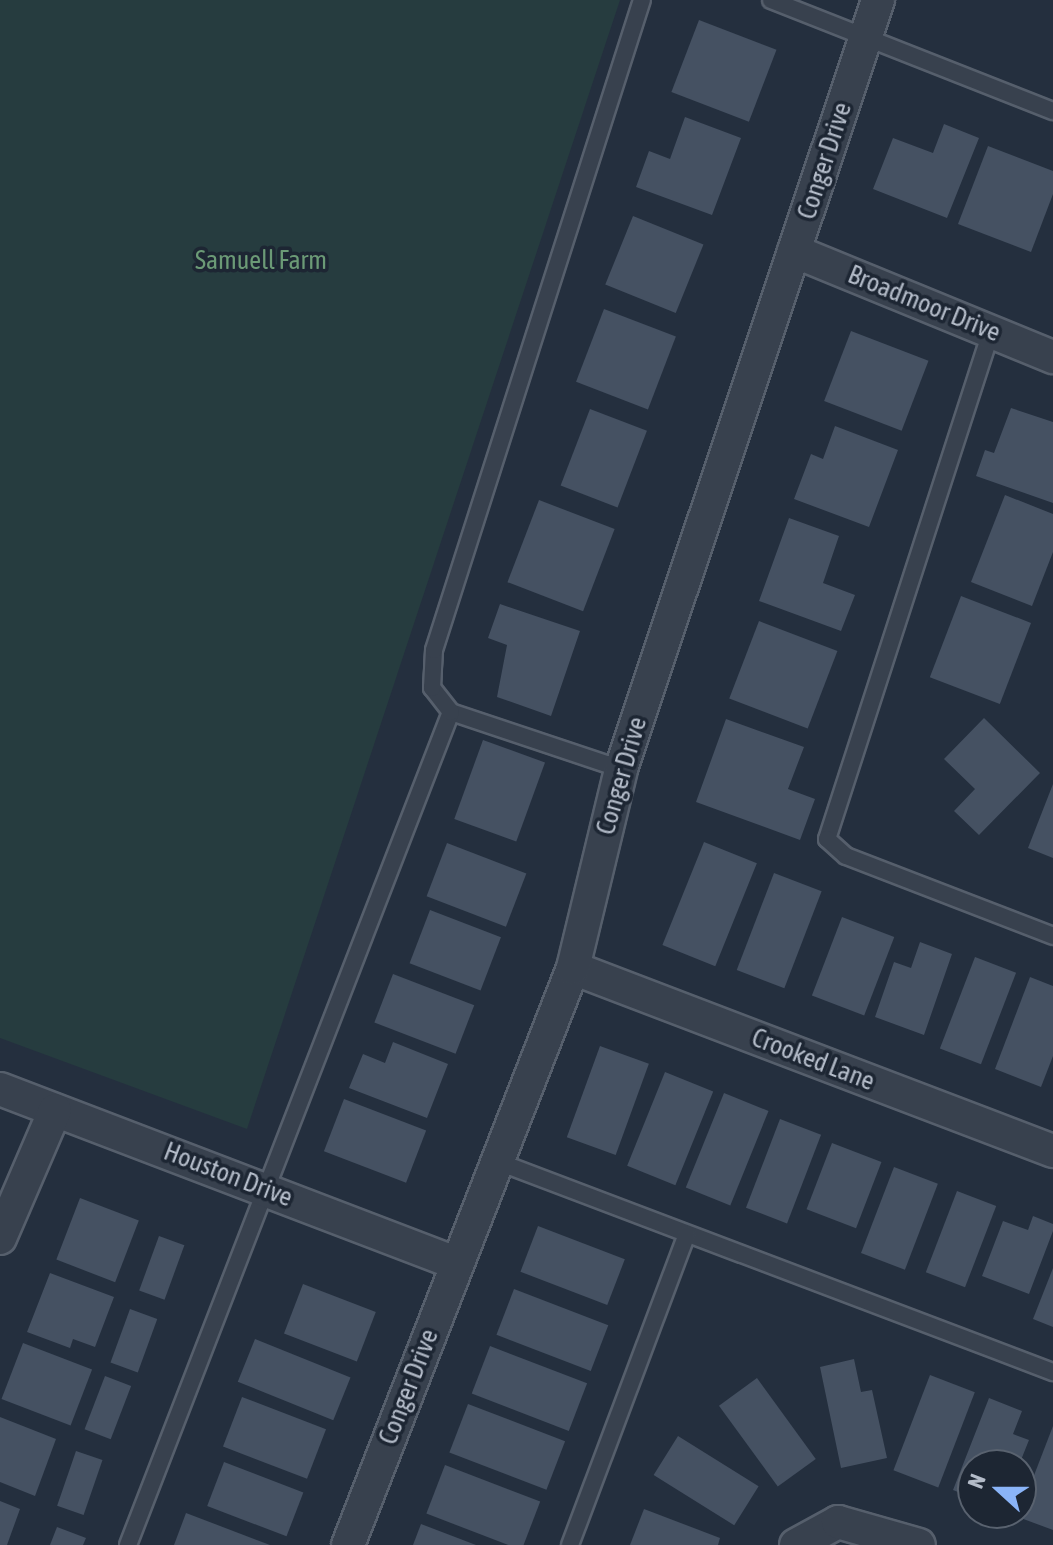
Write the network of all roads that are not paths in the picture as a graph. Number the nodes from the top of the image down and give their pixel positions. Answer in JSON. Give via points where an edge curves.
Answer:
{"nodes":[{"id":1,"x":642,"y":0,"type":"edge"},
{"id":2,"x":771,"y":0,"type":"edge"},
{"id":3,"x":878,"y":0,"type":"edge"},
{"id":4,"x":865,"y":38,"type":"junction"},
{"id":5,"x":1053,"y":111,"type":"edge"},
{"id":6,"x":794,"y":251,"type":"junction"},
{"id":7,"x":991,"y":332,"type":"junction"},
{"id":8,"x":1053,"y":357,"type":"edge"},
{"id":9,"x":451,"y":712,"type":"junction"},
{"id":10,"x":621,"y":769,"type":"junction"},
{"id":11,"x":1053,"y":936,"type":"edge"},
{"id":12,"x":573,"y":968,"type":"junction"},
{"id":13,"x":0,"y":1089,"type":"edge"},
{"id":14,"x":55,"y":1110,"type":"junction"},
{"id":15,"x":1053,"y":1151,"type":"edge"},
{"id":16,"x":496,"y":1161,"type":"junction"},
{"id":17,"x":267,"y":1189,"type":"junction"},
{"id":18,"x":687,"y":1234,"type":"junction"},
{"id":19,"x":0,"y":1238,"type":"edge"},
{"id":20,"x":456,"y":1263,"type":"junction"},
{"id":21,"x":1053,"y":1372,"type":"edge"},
{"id":22,"x":128,"y":1545,"type":"edge"},
{"id":23,"x":348,"y":1545,"type":"edge"},
{"id":24,"x":570,"y":1545,"type":"edge"},
{"id":25,"x":796,"y":1545,"type":"edge"},
{"id":26,"x":919,"y":1545,"type":"edge"}],
"edges":[{"from":1,"to":9,"type":"lane","via":[[434,650],[432,688]]},
{"from":2,"to":4,"type":"lane"},
{"from":3,"to":4,"type":"street","name":"Conger Drive"},
{"from":4,"to":5,"type":"lane"},
{"from":4,"to":6,"type":"street","name":"Conger Drive"},
{"from":6,"to":7,"type":"street","name":"Broadmoor Drive"},
{"from":6,"to":10,"type":"street","name":"Conger Drive"},
{"from":7,"to":8,"type":"street","name":"Broadmoor Drive"},
{"from":7,"to":11,"type":"lane","via":[[827,839],[846,856]]},
{"from":9,"to":10,"type":"lane"},
{"from":9,"to":17,"type":"lane"},
{"from":10,"to":12,"type":"street","name":"Conger Drive"},
{"from":12,"to":15,"type":"street","name":"Crooked Lane"},
{"from":12,"to":16,"type":"street","name":"Conger Drive"},
{"from":13,"to":14,"type":"street","name":"Houston Drive"},
{"from":14,"to":17,"type":"street","name":"Houston Drive"},
{"from":14,"to":19,"type":"street"},
{"from":16,"to":18,"type":"lane"},
{"from":16,"to":20,"type":"street","name":"Conger Drive"},
{"from":17,"to":20,"type":"street","name":"Houston Drive"},
{"from":17,"to":22,"type":"lane"},
{"from":18,"to":21,"type":"lane"},
{"from":18,"to":24,"type":"lane"},
{"from":20,"to":23,"type":"street","name":"Conger Drive"},
{"from":25,"to":26,"type":"street","via":[[838,1522]]}]}
